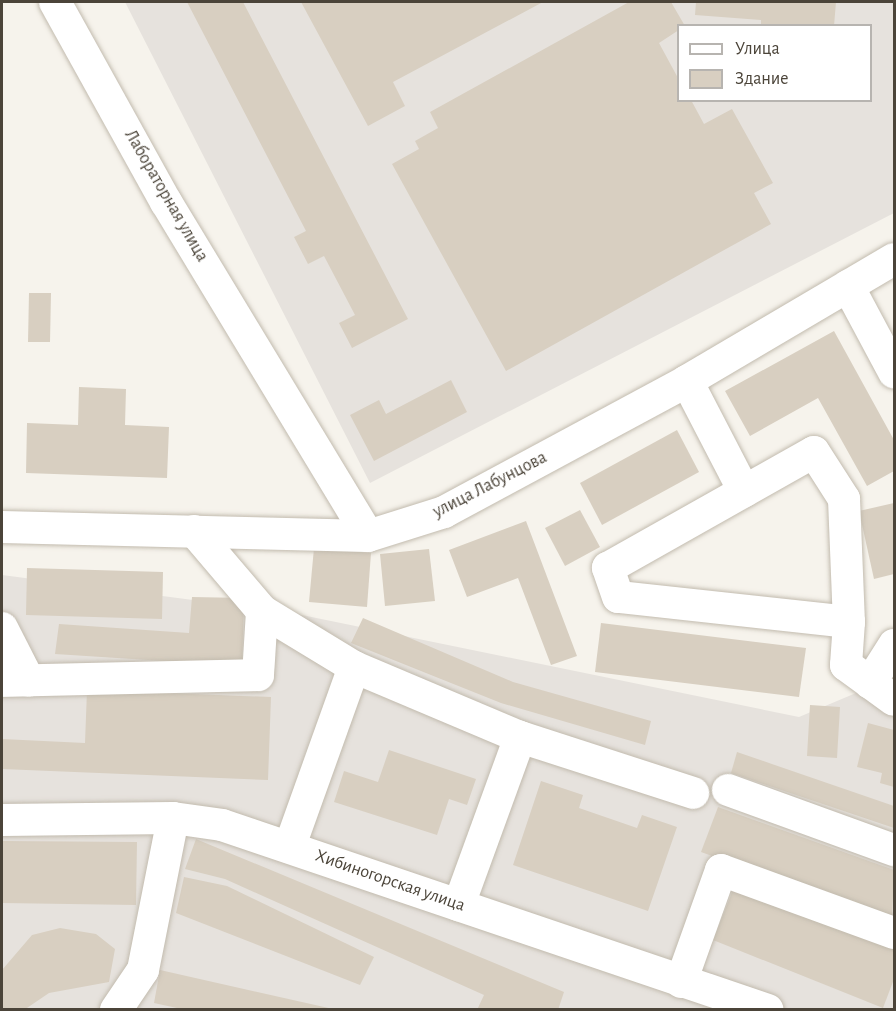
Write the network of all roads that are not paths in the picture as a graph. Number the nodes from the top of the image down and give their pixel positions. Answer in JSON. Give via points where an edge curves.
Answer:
{"nodes":[{"id":1,"x":55,"y":2,"type":"edge"},
{"id":2,"x":894,"y":259,"type":"edge"},
{"id":3,"x":848,"y":286,"type":"junction"},
{"id":4,"x":894,"y":372,"type":"edge"},
{"id":5,"x":687,"y":381,"type":"junction"},
{"id":6,"x":744,"y":491,"type":"junction"},
{"id":7,"x":2,"y":527,"type":"edge"},
{"id":8,"x":194,"y":531,"type":"junction"},
{"id":9,"x":368,"y":536,"type":"junction"},
{"id":10,"x":262,"y":611,"type":"junction"},
{"id":11,"x":849,"y":622,"type":"junction"},
{"id":12,"x":2,"y":628,"type":"edge"},
{"id":13,"x":894,"y":645,"type":"edge"},
{"id":14,"x":354,"y":667,"type":"junction"},
{"id":15,"x":15,"y":681,"type":"edge"},
{"id":16,"x":882,"y":691,"type":"edge"},
{"id":17,"x":520,"y":737,"type":"junction"},
{"id":18,"x":728,"y":790,"type":"dead end"},
{"id":19,"x":693,"y":793,"type":"dead end"},
{"id":20,"x":173,"y":818,"type":"junction"},
{"id":21,"x":2,"y":820,"type":"edge"},
{"id":22,"x":290,"y":846,"type":"junction"},
{"id":23,"x":894,"y":850,"type":"edge"},
{"id":24,"x":459,"y":905,"type":"junction"},
{"id":25,"x":894,"y":933,"type":"edge"},
{"id":26,"x":681,"y":982,"type":"junction"},
{"id":27,"x":116,"y":1010,"type":"edge"},
{"id":28,"x":768,"y":1010,"type":"edge"}],
"edges":[{"from":1,"to":9,"type":"street","name":"Лабораторная улица","via":[[166,202],[282,387]]},
{"from":2,"to":3,"type":"street","name":"улица Лабунцова"},
{"from":3,"to":4,"type":"street"},
{"from":3,"to":5,"type":"street","name":"улица Лабунцова"},
{"from":5,"to":6,"type":"street"},
{"from":5,"to":9,"type":"street","name":"улица Лабунцова","via":[[444,512]]},
{"from":6,"to":11,"type":"street","via":[[814,452],[844,499]]},
{"from":6,"to":11,"type":"street","via":[[608,568],[618,597]]},
{"from":7,"to":8,"type":"street","name":"улица Лабунцова"},
{"from":8,"to":9,"type":"street","name":"улица Лабунцова"},
{"from":8,"to":10,"type":"street"},
{"from":10,"to":14,"type":"street"},
{"from":10,"to":15,"type":"street","via":[[258,675]]},
{"from":11,"to":16,"type":"street","via":[[846,665]]},
{"from":12,"to":15,"type":"street"},
{"from":13,"to":16,"type":"street"},
{"from":14,"to":17,"type":"street"},
{"from":14,"to":22,"type":"street"},
{"from":17,"to":19,"type":"street"},
{"from":17,"to":24,"type":"street"},
{"from":18,"to":23,"type":"street"},
{"from":20,"to":21,"type":"street","name":"Хибиногорская улица"},
{"from":20,"to":22,"type":"street","name":"Хибиногорская улица","via":[[222,825]]},
{"from":20,"to":27,"type":"street","via":[[143,970]]},
{"from":22,"to":24,"type":"street","name":"Хибиногорская улица"},
{"from":24,"to":26,"type":"street","name":"Хибиногорская улица"},
{"from":25,"to":26,"type":"street","via":[[721,870]]},
{"from":26,"to":28,"type":"street","name":"Хибиногорская улица"}]}
